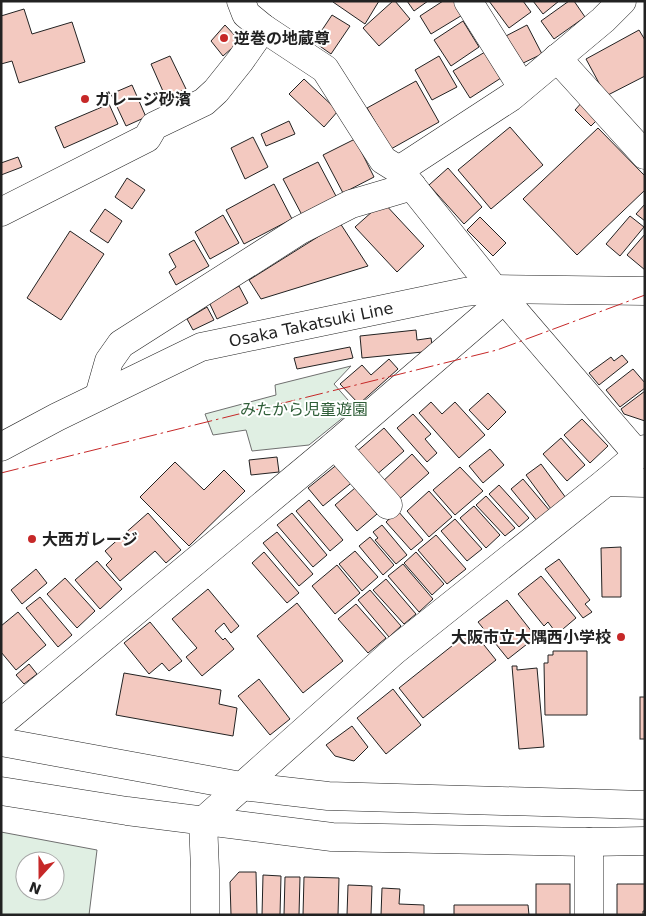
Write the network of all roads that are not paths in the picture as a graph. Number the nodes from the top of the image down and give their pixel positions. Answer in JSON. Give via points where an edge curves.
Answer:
{"nodes":[{"id":1,"x":241,"y":1,"type":"edge"},
{"id":2,"x":468,"y":1,"type":"edge"},
{"id":3,"x":622,"y":1,"type":"edge"},
{"id":4,"x":596,"y":10,"type":"edge"},
{"id":5,"x":263,"y":28,"type":"junction"},
{"id":6,"x":557,"y":58,"type":"junction"},
{"id":7,"x":522,"y":88,"type":"junction"},
{"id":8,"x":645,"y":154,"type":"edge"},
{"id":9,"x":406,"y":178,"type":"junction"},
{"id":10,"x":1,"y":212,"type":"edge"},
{"id":11,"x":645,"y":291,"type":"edge"},
{"id":12,"x":505,"y":292,"type":"junction"},
{"id":13,"x":100,"y":396,"type":"junction"},
{"id":14,"x":335,"y":444,"type":"junction"},
{"id":15,"x":1,"y":447,"type":"edge"},
{"id":16,"x":641,"y":452,"type":"edge"},
{"id":17,"x":606,"y":482,"type":"junction"},
{"id":18,"x":645,"y":483,"type":"edge"},
{"id":19,"x":388,"y":505,"type":"dead end"},
{"id":20,"x":1,"y":723,"type":"edge"},
{"id":21,"x":1,"y":742,"type":"edge"},
{"id":22,"x":241,"y":786,"type":"junction"},
{"id":23,"x":1,"y":791,"type":"edge"},
{"id":24,"x":645,"y":805,"type":"edge"},
{"id":25,"x":203,"y":821,"type":"junction"},
{"id":26,"x":645,"y":841,"type":"edge"},
{"id":27,"x":588,"y":842,"type":"junction"},
{"id":28,"x":205,"y":915,"type":"edge"},
{"id":29,"x":589,"y":915,"type":"edge"}],
"edges":[{"from":1,"to":5,"type":"street","via":[[246,14]]},
{"from":2,"to":7,"type":"street"},
{"from":3,"to":4,"type":"street"},
{"from":4,"to":6,"type":"street"},
{"from":5,"to":9,"type":"street","via":[[325,69],[383,160]]},
{"from":5,"to":10,"type":"street","via":[[227,78],[204,102],[154,126],[147,138]]},
{"from":6,"to":7,"type":"street"},
{"from":6,"to":8,"type":"street"},
{"from":7,"to":9,"type":"street"},
{"from":9,"to":12,"type":"street"},
{"from":9,"to":13,"type":"street","via":[[300,230],[121,344],[109,361]]},
{"from":11,"to":12,"type":"street","name":"Osaka Takatsuki Line"},
{"from":12,"to":13,"type":"street","name":"Osaka Takatsuki Line","via":[[465,292],[201,347]]},
{"from":12,"to":14,"type":"street"},
{"from":12,"to":16,"type":"street"},
{"from":13,"to":15,"type":"street","name":"Osaka Takatsuki Line"},
{"from":14,"to":19,"type":"street"},
{"from":14,"to":20,"type":"street"},
{"from":16,"to":17,"type":"street"},
{"from":17,"to":18,"type":"street"},
{"from":17,"to":22,"type":"street","via":[[394,651]]},
{"from":21,"to":22,"type":"street"},
{"from":22,"to":24,"type":"street","via":[[328,796]]},
{"from":22,"to":25,"type":"street"},
{"from":23,"to":25,"type":"street"},
{"from":25,"to":27,"type":"street","via":[[332,837]]},
{"from":25,"to":28,"type":"street"},
{"from":26,"to":27,"type":"street"},
{"from":27,"to":29,"type":"street"}]}
